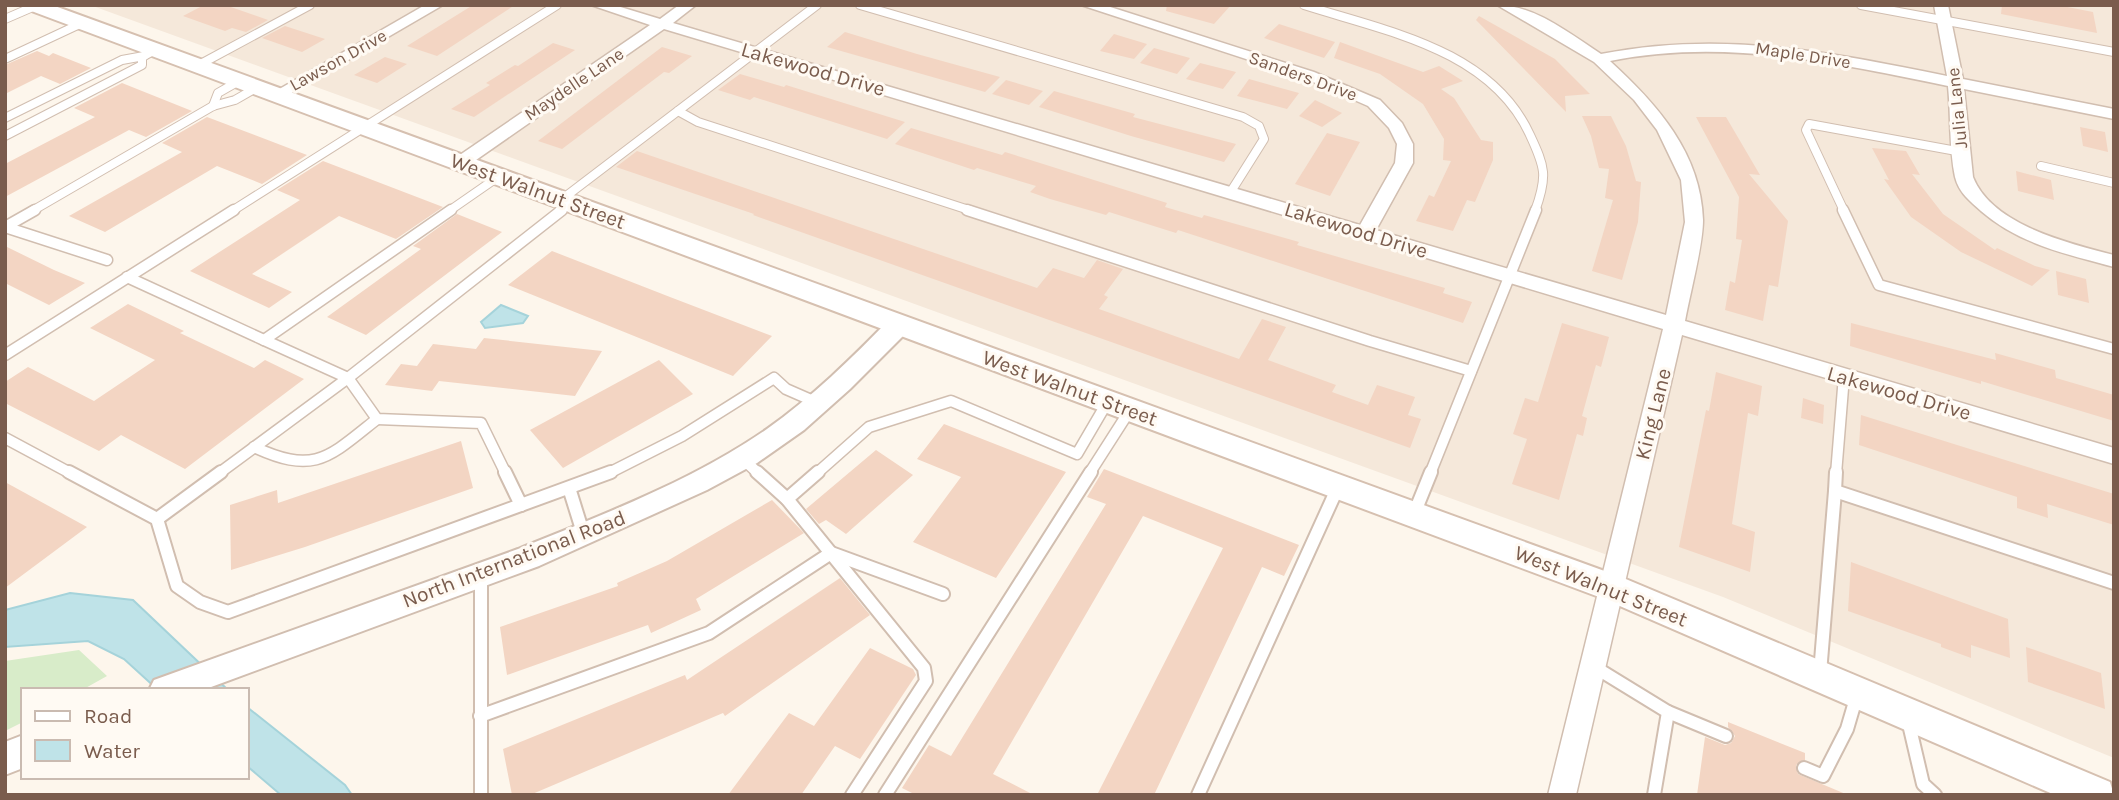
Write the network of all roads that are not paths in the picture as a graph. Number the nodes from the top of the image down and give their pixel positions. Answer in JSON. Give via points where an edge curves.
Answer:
{"nodes":[{"id":1,"x":310,"y":5,"type":"edge"},
{"id":2,"x":436,"y":5,"type":"edge"},
{"id":3,"x":557,"y":5,"type":"edge"},
{"id":4,"x":598,"y":5,"type":"edge"},
{"id":5,"x":689,"y":5,"type":"edge"},
{"id":6,"x":817,"y":5,"type":"edge"},
{"id":7,"x":860,"y":5,"type":"edge"},
{"id":8,"x":1088,"y":5,"type":"edge"},
{"id":9,"x":1304,"y":5,"type":"edge"},
{"id":10,"x":1504,"y":5,"type":"edge"},
{"id":11,"x":1861,"y":5,"type":"edge"},
{"id":12,"x":34,"y":6,"type":"edge"},
{"id":13,"x":1943,"y":13,"type":"edge"},
{"id":14,"x":5,"y":19,"type":"edge"},
{"id":15,"x":82,"y":23,"type":"junction"},
{"id":16,"x":662,"y":24,"type":"junction"},
{"id":17,"x":755,"y":52,"type":"junction"},
{"id":18,"x":2114,"y":52,"type":"edge"},
{"id":19,"x":150,"y":53,"type":"junction"},
{"id":20,"x":5,"y":59,"type":"edge"},
{"id":21,"x":1599,"y":59,"type":"junction"},
{"id":22,"x":197,"y":66,"type":"junction"},
{"id":23,"x":1956,"y":82,"type":"junction"},
{"id":24,"x":257,"y":88,"type":"junction"},
{"id":25,"x":213,"y":106,"type":"junction"},
{"id":26,"x":678,"y":111,"type":"junction"},
{"id":27,"x":2114,"y":114,"type":"edge"},
{"id":28,"x":5,"y":118,"type":"edge"},
{"id":29,"x":363,"y":127,"type":"junction"},
{"id":30,"x":5,"y":136,"type":"edge"},
{"id":31,"x":1962,"y":152,"type":"junction"},
{"id":32,"x":460,"y":163,"type":"junction"},
{"id":33,"x":2041,"y":166,"type":"dead end"},
{"id":34,"x":498,"y":177,"type":"junction"},
{"id":35,"x":2114,"y":183,"type":"edge"},
{"id":36,"x":1230,"y":193,"type":"junction"},
{"id":37,"x":566,"y":202,"type":"junction"},
{"id":38,"x":5,"y":227,"type":"edge"},
{"id":39,"x":1365,"y":233,"type":"junction"},
{"id":40,"x":107,"y":260,"type":"dead end"},
{"id":41,"x":2114,"y":261,"type":"edge"},
{"id":42,"x":1511,"y":276,"type":"junction"},
{"id":43,"x":127,"y":277,"type":"junction"},
{"id":44,"x":900,"y":325,"type":"junction"},
{"id":45,"x":1674,"y":325,"type":"junction"},
{"id":46,"x":264,"y":340,"type":"junction"},
{"id":47,"x":2114,"y":349,"type":"edge"},
{"id":48,"x":5,"y":355,"type":"edge"},
{"id":49,"x":1471,"y":371,"type":"junction"},
{"id":50,"x":1844,"y":376,"type":"junction"},
{"id":51,"x":348,"y":378,"type":"junction"},
{"id":52,"x":818,"y":403,"type":"junction"},
{"id":53,"x":1119,"y":406,"type":"junction"},
{"id":54,"x":377,"y":419,"type":"junction"},
{"id":55,"x":5,"y":438,"type":"edge"},
{"id":56,"x":254,"y":447,"type":"junction"},
{"id":57,"x":2114,"y":456,"type":"edge"},
{"id":58,"x":742,"y":458,"type":"junction"},
{"id":59,"x":1338,"y":486,"type":"junction"},
{"id":60,"x":570,"y":491,"type":"junction"},
{"id":61,"x":1835,"y":491,"type":"junction"},
{"id":62,"x":787,"y":499,"type":"junction"},
{"id":63,"x":521,"y":505,"type":"junction"},
{"id":64,"x":1414,"y":514,"type":"junction"},
{"id":65,"x":157,"y":519,"type":"junction"},
{"id":66,"x":584,"y":536,"type":"junction"},
{"id":67,"x":831,"y":553,"type":"junction"},
{"id":68,"x":481,"y":575,"type":"junction"},
{"id":69,"x":2114,"y":583,"type":"edge"},
{"id":70,"x":1610,"y":587,"type":"junction"},
{"id":71,"x":943,"y":594,"type":"dead end"},
{"id":72,"x":262,"y":654,"type":"joint"},
{"id":73,"x":1592,"y":666,"type":"junction"},
{"id":74,"x":1819,"y":676,"type":"junction"},
{"id":75,"x":170,"y":688,"type":"edge"},
{"id":76,"x":1858,"y":693,"type":"junction"},
{"id":77,"x":1668,"y":712,"type":"junction"},
{"id":78,"x":1907,"y":714,"type":"junction"},
{"id":79,"x":480,"y":716,"type":"junction"},
{"id":80,"x":1726,"y":736,"type":"dead end"},
{"id":81,"x":21,"y":752,"type":"edge"},
{"id":82,"x":5,"y":759,"type":"edge"},
{"id":83,"x":1804,"y":768,"type":"dead end"},
{"id":84,"x":481,"y":795,"type":"edge"},
{"id":85,"x":852,"y":795,"type":"edge"},
{"id":86,"x":886,"y":795,"type":"edge"},
{"id":87,"x":1198,"y":795,"type":"edge"},
{"id":88,"x":1562,"y":795,"type":"edge"},
{"id":89,"x":1654,"y":795,"type":"edge"},
{"id":90,"x":1935,"y":795,"type":"edge"},
{"id":91,"x":2097,"y":795,"type":"edge"}],
"edges":[{"from":1,"to":22,"type":"lane"},
{"from":2,"to":24,"type":"street","name":"Lawson Drive"},
{"from":3,"to":29,"type":"lane"},
{"from":4,"to":16,"type":"street","name":"Lakewood Drive"},
{"from":5,"to":16,"type":"street","name":"Maydelle Lane"},
{"from":6,"to":17,"type":"lane"},
{"from":7,"to":36,"type":"lane","via":[[1243,117],[1259,126],[1265,139]]},
{"from":8,"to":39,"type":"street","name":"Sanders Drive","via":[[1309,75],[1374,103],[1396,126],[1405,144],[1404,163]]},
{"from":9,"to":42,"type":"lane","via":[[1421,42],[1461,62],[1498,87],[1523,119],[1545,167],[1538,203]]},
{"from":10,"to":21,"type":"street"},
{"from":11,"to":13,"type":"lane"},
{"from":12,"to":14,"type":"lane"},
{"from":12,"to":15,"type":"main road","name":"West Walnut Street"},
{"from":13,"to":18,"type":"lane"},
{"from":13,"to":23,"type":"street","name":"Julia Lane"},
{"from":15,"to":19,"type":"main road","name":"West Walnut Street"},
{"from":15,"to":20,"type":"lane"},
{"from":16,"to":17,"type":"street","name":"Lakewood Drive"},
{"from":16,"to":32,"type":"street","name":"Maydelle Lane"},
{"from":17,"to":26,"type":"lane"},
{"from":17,"to":36,"type":"street","name":"Lakewood Drive"},
{"from":19,"to":22,"type":"main road","name":"West Walnut Street"},
{"from":19,"to":28,"type":"lane","via":[[122,60]]},
{"from":19,"to":30,"type":"lane","via":[[142,65]]},
{"from":21,"to":23,"type":"street","name":"Maple Drive","via":[[1641,49],[1752,46]]},
{"from":21,"to":45,"type":"street","name":"King Lane","via":[[1640,97],[1665,129],[1690,180],[1694,222]]},
{"from":22,"to":24,"type":"main road","name":"West Walnut Street"},
{"from":23,"to":27,"type":"street","name":"Maple Drive"},
{"from":23,"to":31,"type":"street","name":"Julia Lane"},
{"from":24,"to":25,"type":"lane"},
{"from":24,"to":25,"type":"lane","via":[[218,93]]},
{"from":24,"to":29,"type":"main road","name":"West Walnut Street"},
{"from":25,"to":38,"type":"lane"},
{"from":26,"to":37,"type":"lane"},
{"from":26,"to":49,"type":"lane","via":[[698,122]]},
{"from":29,"to":32,"type":"main road","name":"West Walnut Street"},
{"from":29,"to":43,"type":"lane"},
{"from":31,"to":41,"type":"street","name":"Julia Lane","via":[[1964,177],[1983,205],[2025,233]]},
{"from":31,"to":47,"type":"lane","via":[[1821,125],[1809,124],[1806,130],[1879,285]]},
{"from":32,"to":34,"type":"main road","name":"West Walnut Street"},
{"from":33,"to":35,"type":"lane"},
{"from":34,"to":37,"type":"main road","name":"West Walnut Street"},
{"from":34,"to":46,"type":"lane"},
{"from":36,"to":39,"type":"street","name":"Lakewood Drive"},
{"from":37,"to":44,"type":"main road","name":"West Walnut Street"},
{"from":37,"to":51,"type":"lane"},
{"from":38,"to":40,"type":"lane"},
{"from":39,"to":42,"type":"street","name":"Lakewood Drive"},
{"from":42,"to":45,"type":"street","name":"Lakewood Drive"},
{"from":42,"to":49,"type":"lane"},
{"from":43,"to":46,"type":"lane"},
{"from":43,"to":48,"type":"lane"},
{"from":44,"to":52,"type":"street","name":"North International Road"},
{"from":44,"to":53,"type":"main road","name":"West Walnut Street"},
{"from":45,"to":50,"type":"street","name":"Lakewood Drive"},
{"from":45,"to":70,"type":"street","name":"King Lane"},
{"from":46,"to":51,"type":"lane"},
{"from":49,"to":64,"type":"lane"},
{"from":50,"to":57,"type":"street","name":"Lakewood Drive"},
{"from":50,"to":61,"type":"lane"},
{"from":51,"to":54,"type":"lane"},
{"from":51,"to":56,"type":"lane"},
{"from":52,"to":58,"type":"street","name":"North International Road"},
{"from":52,"to":60,"type":"lane","via":[[774,379],[684,437]]},
{"from":53,"to":59,"type":"main road","name":"West Walnut Street"},
{"from":53,"to":62,"type":"lane","via":[[1077,454],[951,401],[869,427]]},
{"from":53,"to":86,"type":"lane"},
{"from":54,"to":56,"type":"lane","via":[[335,452],[309,461],[293,463]]},
{"from":54,"to":63,"type":"lane","via":[[481,423]]},
{"from":55,"to":65,"type":"lane"},
{"from":56,"to":65,"type":"lane"},
{"from":58,"to":62,"type":"lane"},
{"from":58,"to":66,"type":"street","name":"North International Road"},
{"from":59,"to":64,"type":"main road","name":"West Walnut Street"},
{"from":59,"to":87,"type":"lane"},
{"from":60,"to":63,"type":"lane"},
{"from":60,"to":66,"type":"lane"},
{"from":61,"to":69,"type":"lane"},
{"from":61,"to":74,"type":"lane"},
{"from":62,"to":67,"type":"lane"},
{"from":63,"to":65,"type":"lane","via":[[228,612],[177,586]]},
{"from":64,"to":70,"type":"main road","name":"West Walnut Street"},
{"from":66,"to":68,"type":"street","name":"North International Road"},
{"from":67,"to":71,"type":"lane"},
{"from":67,"to":79,"type":"lane","via":[[709,632]]},
{"from":67,"to":85,"type":"lane","via":[[924,668],[926,681]]},
{"from":68,"to":72,"type":"street","name":"North International Road"},
{"from":68,"to":79,"type":"lane"},
{"from":70,"to":73,"type":"street","name":"King Lane"},
{"from":70,"to":74,"type":"main road","name":"West Walnut Street"},
{"from":72,"to":75,"type":"street","name":"North International Road"},
{"from":73,"to":77,"type":"lane"},
{"from":73,"to":88,"type":"street","name":"King Lane"},
{"from":74,"to":76,"type":"main road","name":"West Walnut Street"},
{"from":76,"to":78,"type":"main road","name":"West Walnut Street"},
{"from":76,"to":83,"type":"lane","via":[[1847,729],[1823,776]]},
{"from":77,"to":80,"type":"lane"},
{"from":77,"to":89,"type":"lane"},
{"from":78,"to":90,"type":"lane","via":[[1923,784]]},
{"from":78,"to":91,"type":"main road","name":"West Walnut Street"},
{"from":79,"to":84,"type":"lane"},
{"from":81,"to":82,"type":"street"}]}
